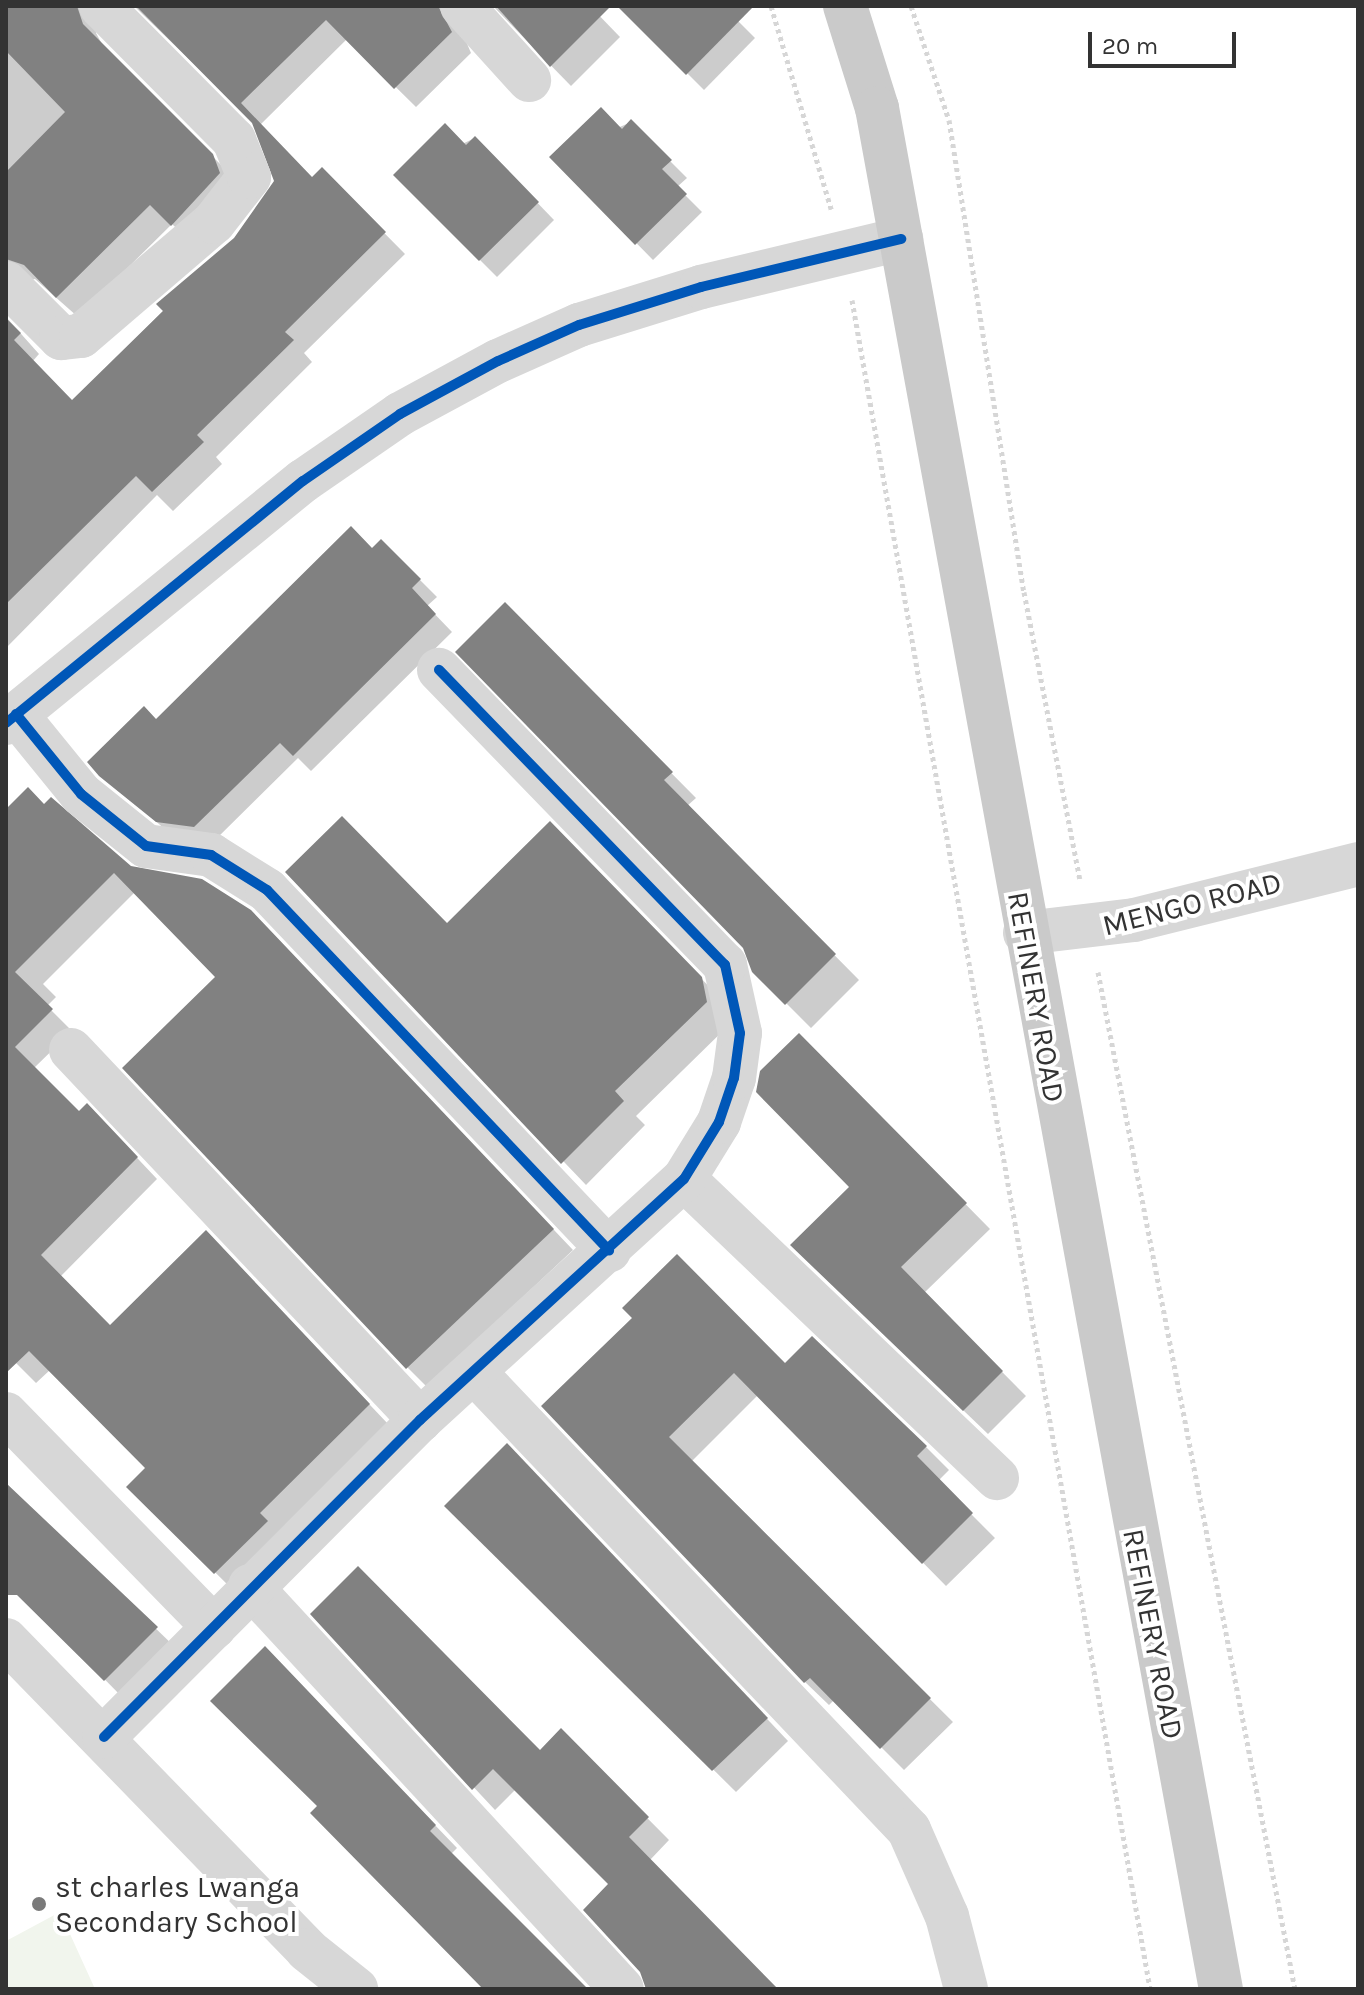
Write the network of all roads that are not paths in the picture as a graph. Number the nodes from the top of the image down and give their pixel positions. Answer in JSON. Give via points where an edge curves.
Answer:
{"nodes":[{"id":1,"x":101,"y":6,"type":"edge"},
{"id":2,"x":462,"y":6,"type":"edge"},
{"id":3,"x":845,"y":6,"type":"edge"},
{"id":4,"x":529,"y":80,"type":"dead end"},
{"id":5,"x":901,"y":239,"type":"junction"},
{"id":6,"x":6,"y":283,"type":"edge"},
{"id":7,"x":439,"y":670,"type":"dead end"},
{"id":8,"x":11,"y":719,"type":"edge"},
{"id":9,"x":1358,"y":864,"type":"edge"},
{"id":10,"x":1025,"y":933,"type":"junction"},
{"id":11,"x":71,"y":1050,"type":"dead end"},
{"id":12,"x":684,"y":1179,"type":"junction"},
{"id":13,"x":609,"y":1250,"type":"junction"},
{"id":14,"x":476,"y":1374,"type":"junction"},
{"id":15,"x":6,"y":1414,"type":"edge"},
{"id":16,"x":420,"y":1420,"type":"junction"},
{"id":17,"x":997,"y":1478,"type":"dead end"},
{"id":18,"x":250,"y":1586,"type":"junction"},
{"id":19,"x":214,"y":1627,"type":"junction"},
{"id":20,"x":6,"y":1640,"type":"edge"},
{"id":21,"x":104,"y":1737,"type":"junction"},
{"id":22,"x":356,"y":1989,"type":"edge"},
{"id":23,"x":622,"y":1989,"type":"edge"},
{"id":24,"x":966,"y":1989,"type":"edge"},
{"id":25,"x":1221,"y":1989,"type":"edge"}],
"edges":[{"from":1,"to":6,"type":"street","via":[[234,140],[249,177],[214,222],[81,336],[61,338]]},
{"from":2,"to":4,"type":"street"},
{"from":3,"to":5,"type":"main road","name":"REFINERY ROAD","via":[[877,108]]},
{"from":5,"to":8,"type":"street","via":[[579,325],[400,414],[303,481]]},
{"from":5,"to":10,"type":"main road","name":"REFINERY ROAD"},
{"from":7,"to":12,"type":"street","via":[[725,965],[740,1033],[734,1078],[719,1122]]},
{"from":8,"to":13,"type":"street","via":[[81,794],[134,838],[238,865],[267,890]]},
{"from":9,"to":10,"type":"street","name":"MENGO ROAD","via":[[1090,929]]},
{"from":10,"to":25,"type":"main road","name":"REFINERY ROAD"},
{"from":11,"to":16,"type":"street"},
{"from":12,"to":13,"type":"street"},
{"from":12,"to":17,"type":"street"},
{"from":13,"to":14,"type":"street"},
{"from":14,"to":16,"type":"street"},
{"from":14,"to":24,"type":"street","via":[[909,1830],[947,1916]]},
{"from":15,"to":19,"type":"street"},
{"from":16,"to":18,"type":"street"},
{"from":18,"to":19,"type":"street"},
{"from":18,"to":23,"type":"street"},
{"from":19,"to":21,"type":"street"},
{"from":20,"to":21,"type":"street"},
{"from":21,"to":22,"type":"street","via":[[307,1950]]}]}
